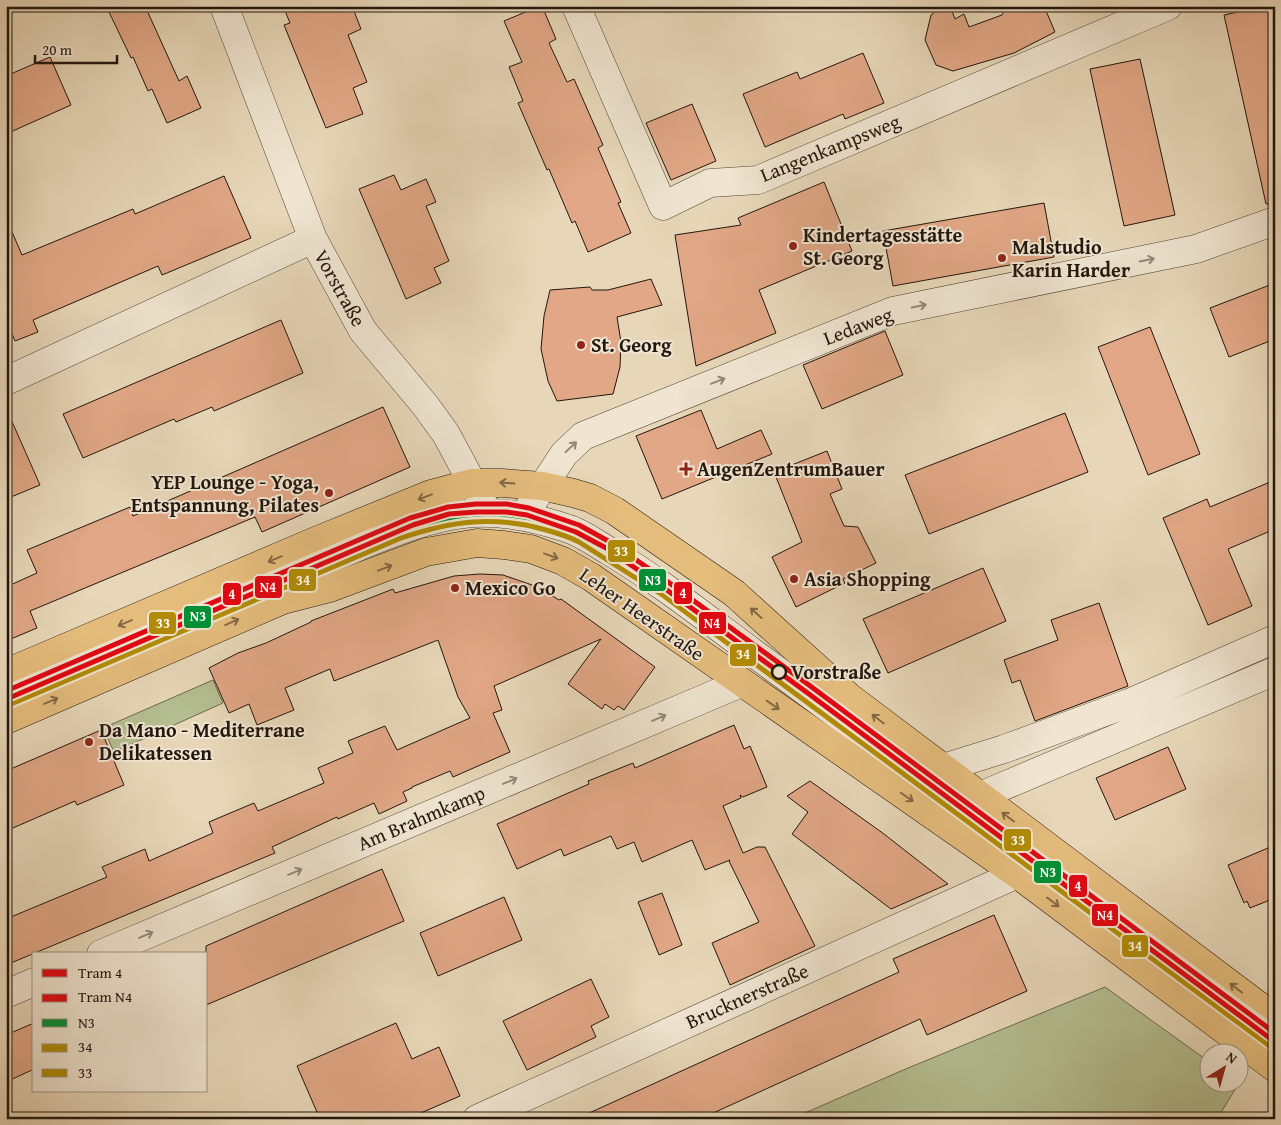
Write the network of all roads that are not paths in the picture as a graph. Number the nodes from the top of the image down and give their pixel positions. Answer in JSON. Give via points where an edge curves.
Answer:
{"nodes":[{"id":1,"x":224,"y":6,"type":"edge"},
{"id":2,"x":576,"y":6,"type":"edge"},
{"id":3,"x":1168,"y":6,"type":"edge"},
{"id":4,"x":1275,"y":221,"type":"edge"},
{"id":5,"x":313,"y":239,"type":"junction"},
{"id":6,"x":6,"y":381,"type":"edge"},
{"id":7,"x":472,"y":483,"type":"junction"},
{"id":8,"x":542,"y":486,"type":"junction"},
{"id":9,"x":487,"y":512,"type":"junction"},
{"id":10,"x":523,"y":515,"type":"junction"},
{"id":11,"x":504,"y":545,"type":"junction"},
{"id":12,"x":1275,"y":639,"type":"edge"},
{"id":13,"x":1275,"y":671,"type":"edge"},
{"id":14,"x":6,"y":674,"type":"edge"},
{"id":15,"x":741,"y":683,"type":"junction"},
{"id":16,"x":6,"y":698,"type":"edge"},
{"id":17,"x":6,"y":720,"type":"edge"},
{"id":18,"x":943,"y":768,"type":"junction"},
{"id":19,"x":980,"y":796,"type":"junction"},
{"id":20,"x":1016,"y":874,"type":"junction"},
{"id":21,"x":106,"y":952,"type":"edge"},
{"id":22,"x":32,"y":983,"type":"edge"},
{"id":23,"x":6,"y":994,"type":"edge"},
{"id":24,"x":1275,"y":1018,"type":"edge"},
{"id":25,"x":1275,"y":1041,"type":"edge"},
{"id":26,"x":1275,"y":1068,"type":"edge"},
{"id":27,"x":477,"y":1119,"type":"edge"}],
"edges":[{"from":1,"to":5,"type":"street","name":"Vorstraße"},
{"from":2,"to":3,"type":"street","name":"Langenkampsweg","via":[[663,206],[710,183],[758,180]]},
{"from":8,"to":4,"type":"street","name":"Ledaweg","one_way":true,"via":[[564,454],[583,436],[893,311],[1196,249]]},
{"from":5,"to":6,"type":"street"},
{"from":5,"to":7,"type":"street","name":"Vorstraße","via":[[363,330],[446,434]]},
{"from":8,"to":7,"type":"main road","one_way":true},
{"from":7,"to":9,"type":"street","name":"Vorstraße"},
{"from":7,"to":14,"type":"main road","one_way":true,"via":[[431,494],[318,540]]},
{"from":8,"to":10,"type":"street","name":"Ledaweg"},
{"from":18,"to":8,"type":"main road","one_way":true,"via":[[848,697],[734,593],[614,511],[590,498]]},
{"from":9,"to":10,"type":"street"},
{"from":9,"to":11,"type":"street","name":"Vorstraße"},
{"from":9,"to":16,"type":"street","via":[[441,517],[414,525]]},
{"from":10,"to":11,"type":"street","name":"Ledaweg"},
{"from":10,"to":25,"type":"street","via":[[576,532],[658,583]]},
{"from":11,"to":15,"type":"main road","name":"Leher Heerstraße","one_way":true,"via":[[555,557],[591,577]]},
{"from":17,"to":11,"type":"main road","name":"Leher Heerstraße","one_way":true,"via":[[283,600],[330,588],[426,552],[477,543]]},
{"from":12,"to":18,"type":"street","via":[[1129,704]]},
{"from":13,"to":19,"type":"street"},
{"from":15,"to":20,"type":"main road","name":"Leher Heerstraße","one_way":true},
{"from":21,"to":15,"type":"street","name":"Am Brahmkamp","one_way":true},
{"from":18,"to":19,"type":"main road"},
{"from":24,"to":19,"type":"main road","one_way":true},
{"from":20,"to":26,"type":"main road","name":"Leher Heerstraße","one_way":true},
{"from":20,"to":27,"type":"street","name":"Brucknerstraße"},
{"from":22,"to":23,"type":"street"}]}
